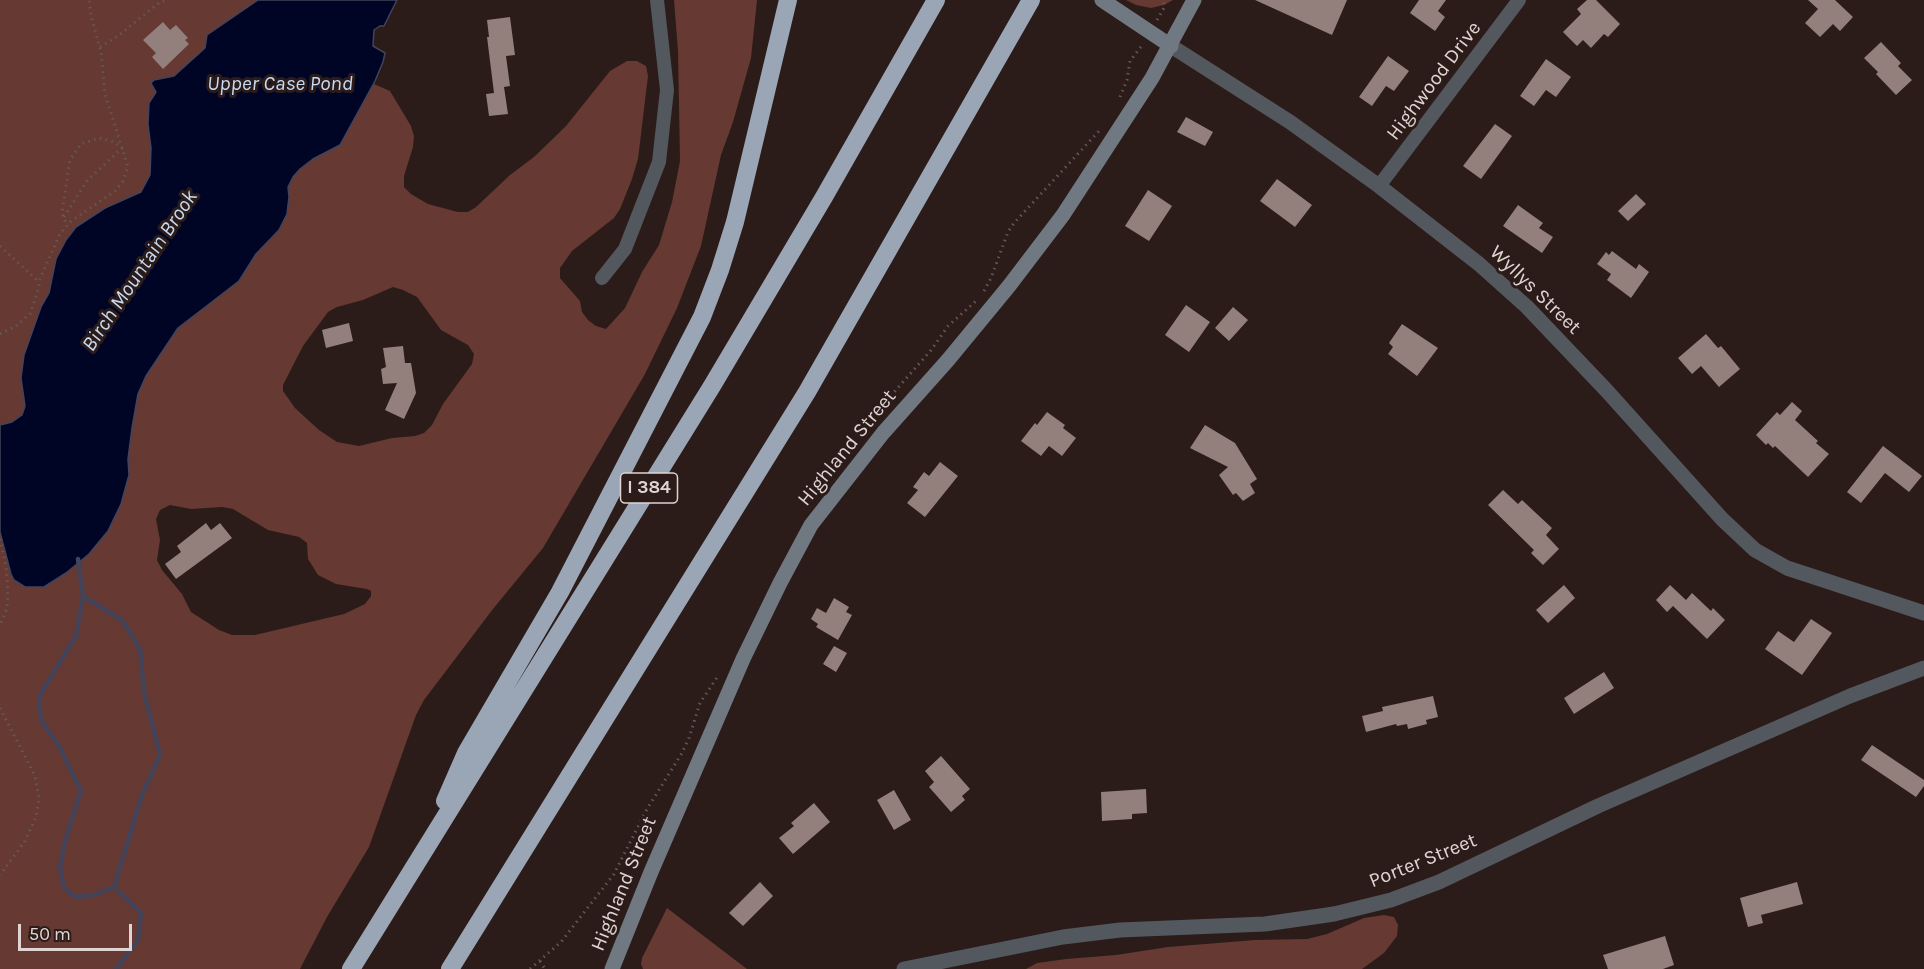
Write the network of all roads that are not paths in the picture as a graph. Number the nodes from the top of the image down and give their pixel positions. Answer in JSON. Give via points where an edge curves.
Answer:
{"nodes":[{"id":1,"x":657,"y":0,"type":"edge"},
{"id":2,"x":788,"y":0,"type":"edge"},
{"id":3,"x":936,"y":0,"type":"edge"},
{"id":4,"x":1031,"y":0,"type":"edge"},
{"id":5,"x":1102,"y":0,"type":"edge"},
{"id":6,"x":1194,"y":0,"type":"edge"},
{"id":7,"x":1519,"y":0,"type":"edge"},
{"id":8,"x":1171,"y":46,"type":"junction"},
{"id":9,"x":1379,"y":186,"type":"junction"},
{"id":10,"x":602,"y":278,"type":"dead end"},
{"id":11,"x":1924,"y":613,"type":"edge"},
{"id":12,"x":1924,"y":668,"type":"edge"},
{"id":13,"x":434,"y":836,"type":"junction"},
{"id":14,"x":351,"y":969,"type":"edge"},
{"id":15,"x":450,"y":969,"type":"edge"},
{"id":16,"x":612,"y":969,"type":"edge"},
{"id":17,"x":904,"y":969,"type":"edge"}],
"edges":[{"from":1,"to":10,"type":"street","via":[[666,90],[659,162],[625,249]]},
{"from":2,"to":13,"type":"highway","via":[[735,222],[709,299],[575,563],[466,753]]},
{"from":3,"to":13,"type":"highway","number":"I 384","via":[[723,368]]},
{"from":4,"to":15,"type":"highway","via":[[807,392]]},
{"from":5,"to":8,"type":"main road","name":"Wyllys Street"},
{"from":6,"to":8,"type":"main road","name":"Highland Street"},
{"from":7,"to":9,"type":"street","name":"Highwood Drive"},
{"from":8,"to":9,"type":"street","name":"Wyllys Street"},
{"from":8,"to":16,"type":"main road","name":"Highland Street","via":[[1063,215],[811,525],[743,659]]},
{"from":9,"to":11,"type":"street","name":"Wyllys Street","via":[[1527,307],[1755,550],[1787,568]]},
{"from":12,"to":17,"type":"street","name":"Porter Street","via":[[1850,696],[1598,806],[1439,882],[1391,900],[1334,914],[1265,924],[1120,930],[1063,938]]},
{"from":13,"to":14,"type":"highway","number":"I 384"}]}
